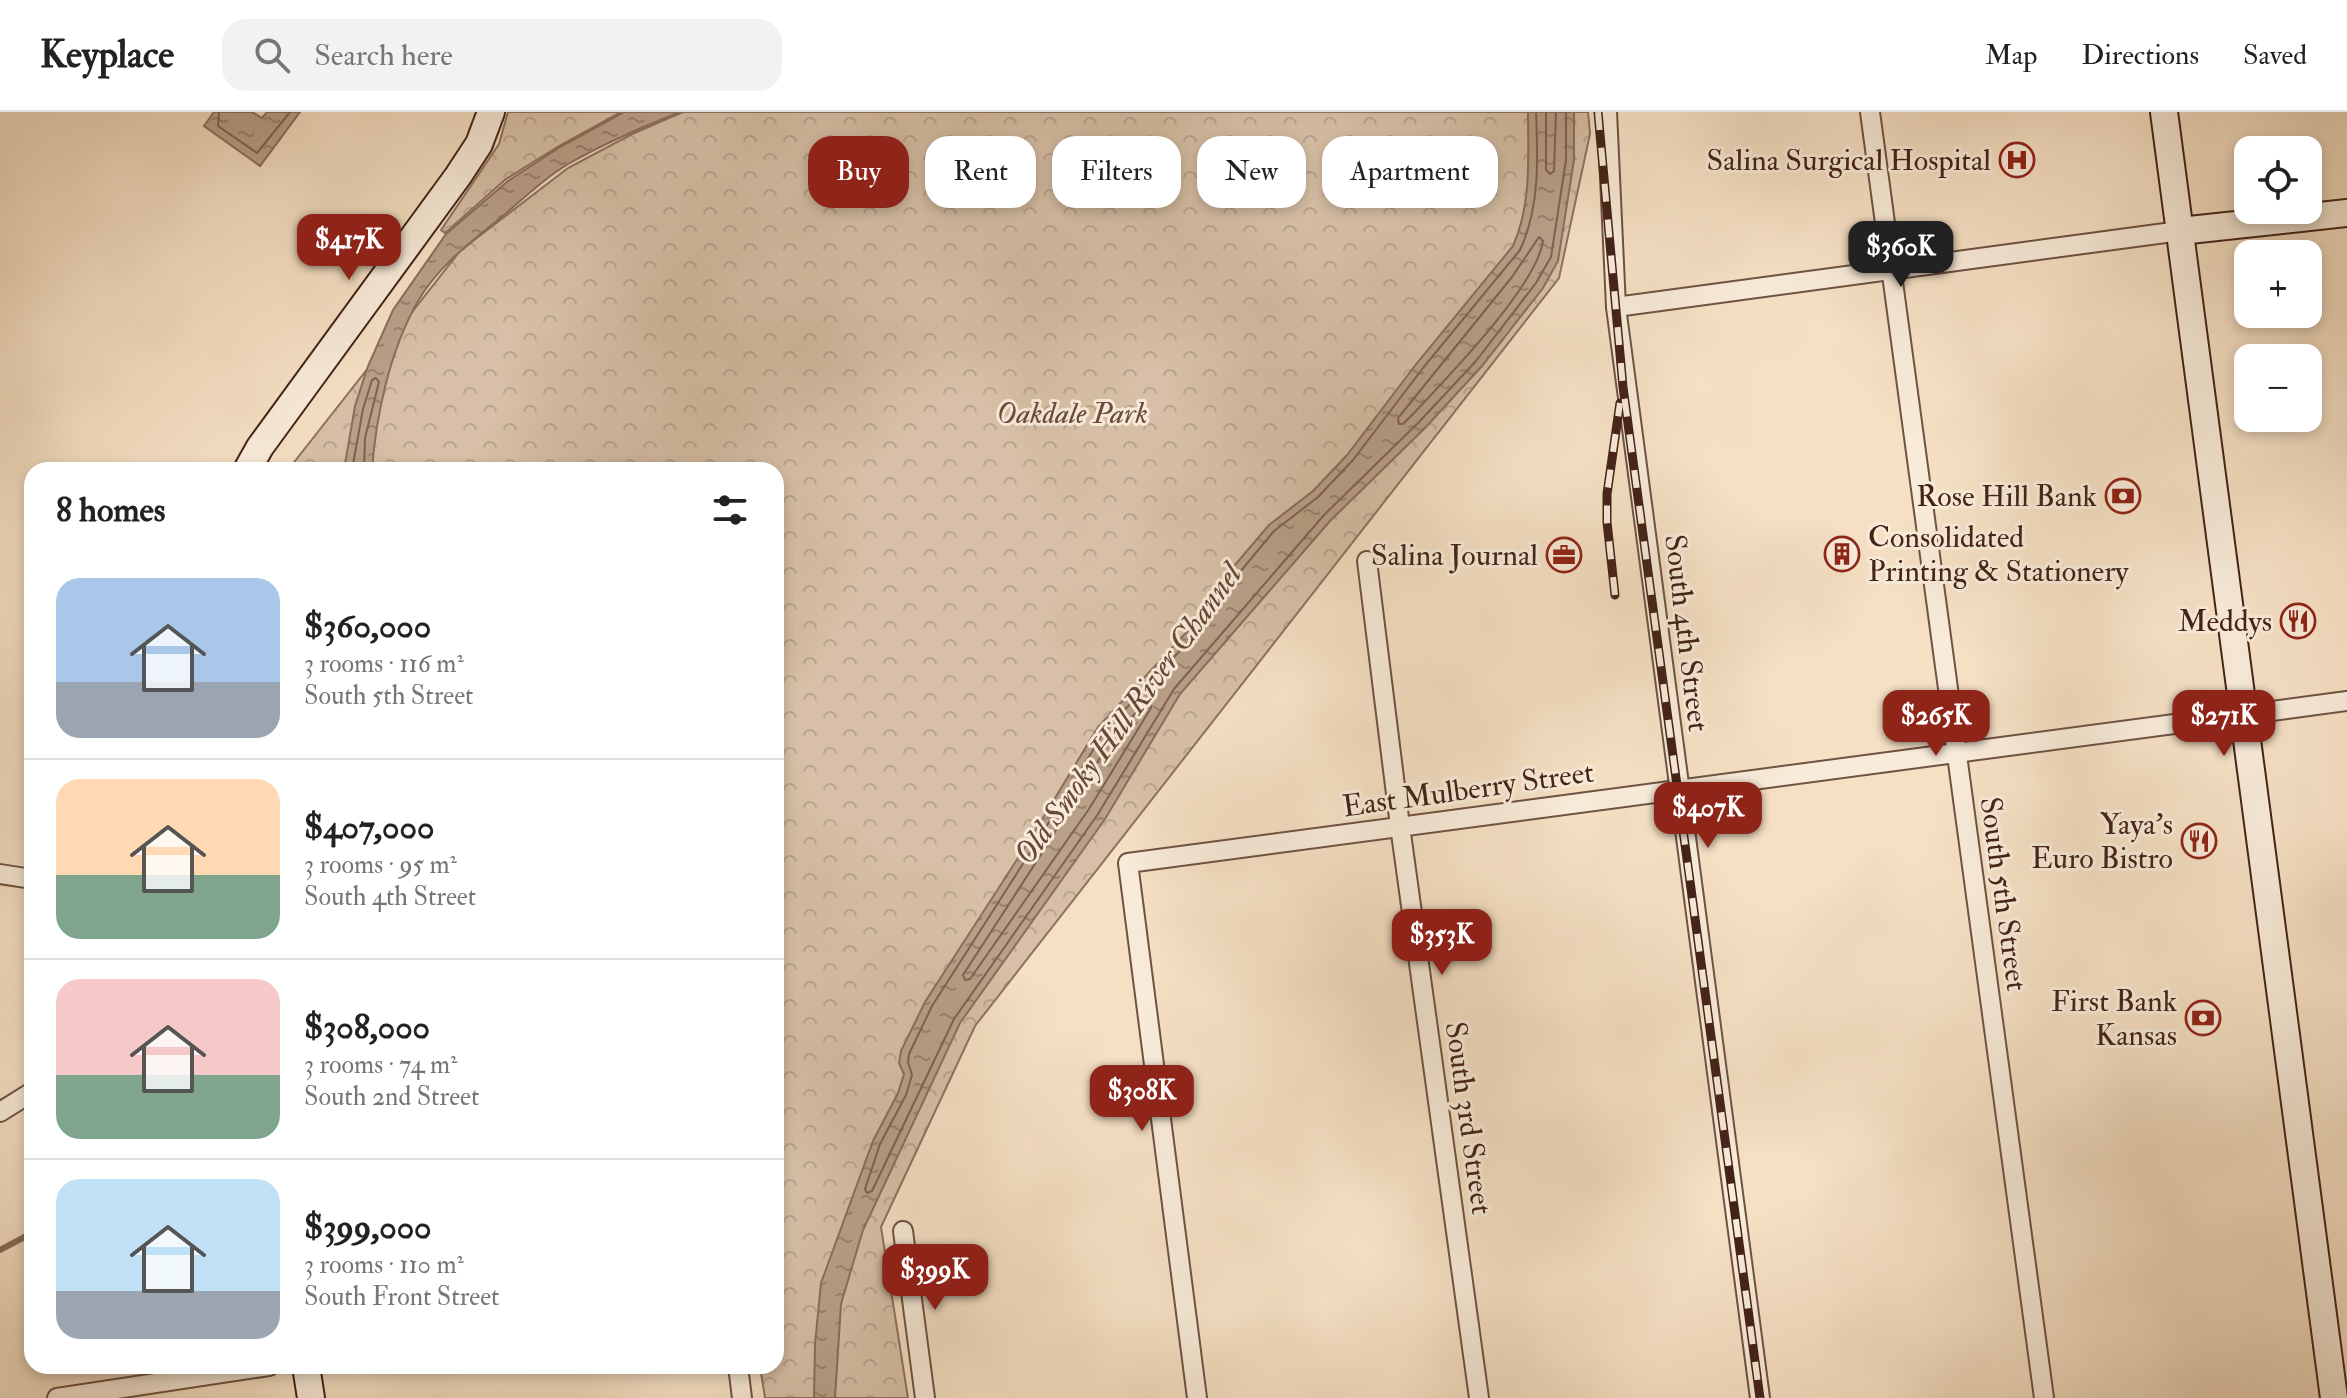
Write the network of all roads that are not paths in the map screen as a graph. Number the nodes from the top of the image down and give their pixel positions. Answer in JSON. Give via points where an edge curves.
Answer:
{"nodes":[{"id":1,"x":491,"y":112,"type":"edge"},
{"id":2,"x":1607,"y":112,"type":"edge"},
{"id":3,"x":1870,"y":112,"type":"edge"},
{"id":4,"x":2164,"y":112,"type":"edge"},
{"id":5,"x":2347,"y":213,"type":"edge"},
{"id":6,"x":2180,"y":231,"type":"junction"},
{"id":7,"x":1891,"y":269,"type":"junction"},
{"id":8,"x":1616,"y":307,"type":"junction"},
{"id":9,"x":252,"y":462,"type":"edge"},
{"id":10,"x":1367,"y":561,"type":"dead end"},
{"id":11,"x":2347,"y":701,"type":"edge"},
{"id":12,"x":2243,"y":713,"type":"junction"},
{"id":13,"x":1956,"y":752,"type":"junction"},
{"id":14,"x":1679,"y":789,"type":"junction"},
{"id":15,"x":1400,"y":826,"type":"junction"},
{"id":16,"x":0,"y":874,"type":"edge"},
{"id":17,"x":24,"y":878,"type":"edge"},
{"id":18,"x":24,"y":1097,"type":"edge"},
{"id":19,"x":0,"y":1112,"type":"edge"},
{"id":20,"x":903,"y":1231,"type":"dead end"},
{"id":21,"x":216,"y":1374,"type":"edge"},
{"id":22,"x":307,"y":1374,"type":"edge"},
{"id":23,"x":739,"y":1374,"type":"edge"},
{"id":24,"x":57,"y":1398,"type":"edge"},
{"id":25,"x":311,"y":1398,"type":"edge"},
{"id":26,"x":742,"y":1398,"type":"edge"},
{"id":27,"x":925,"y":1398,"type":"edge"},
{"id":28,"x":1197,"y":1398,"type":"edge"},
{"id":29,"x":1479,"y":1398,"type":"edge"},
{"id":30,"x":1760,"y":1398,"type":"edge"},
{"id":31,"x":2044,"y":1398,"type":"edge"},
{"id":32,"x":2334,"y":1398,"type":"edge"}],
"edges":[{"from":1,"to":9,"type":"main road","via":[[458,176]]},
{"from":2,"to":8,"type":"street","name":"South 4th Street"},
{"from":3,"to":7,"type":"street","name":"South 5th Street"},
{"from":4,"to":6,"type":"main road"},
{"from":5,"to":6,"type":"main road"},
{"from":6,"to":7,"type":"street"},
{"from":6,"to":12,"type":"main road"},
{"from":7,"to":8,"type":"street"},
{"from":7,"to":13,"type":"street","name":"South 5th Street"},
{"from":8,"to":14,"type":"street","name":"South 4th Street"},
{"from":10,"to":15,"type":"street","name":"South 3rd Street"},
{"from":11,"to":12,"type":"street","name":"East Mulberry Street"},
{"from":12,"to":13,"type":"street","name":"East Mulberry Street"},
{"from":12,"to":32,"type":"main road"},
{"from":13,"to":14,"type":"street","name":"East Mulberry Street"},
{"from":13,"to":31,"type":"street","name":"South 5th Street"},
{"from":14,"to":15,"type":"street","name":"East Mulberry Street"},
{"from":14,"to":30,"type":"street","name":"South 4th Street"},
{"from":15,"to":28,"type":"street","name":"East Mulberry Street","via":[[1128,863]]},
{"from":15,"to":29,"type":"street","name":"South 3rd Street"},
{"from":16,"to":17,"type":"street"},
{"from":18,"to":19,"type":"street"},
{"from":20,"to":27,"type":"street"},
{"from":21,"to":24,"type":"street"},
{"from":22,"to":25,"type":"main road"},
{"from":23,"to":26,"type":"street"}]}
